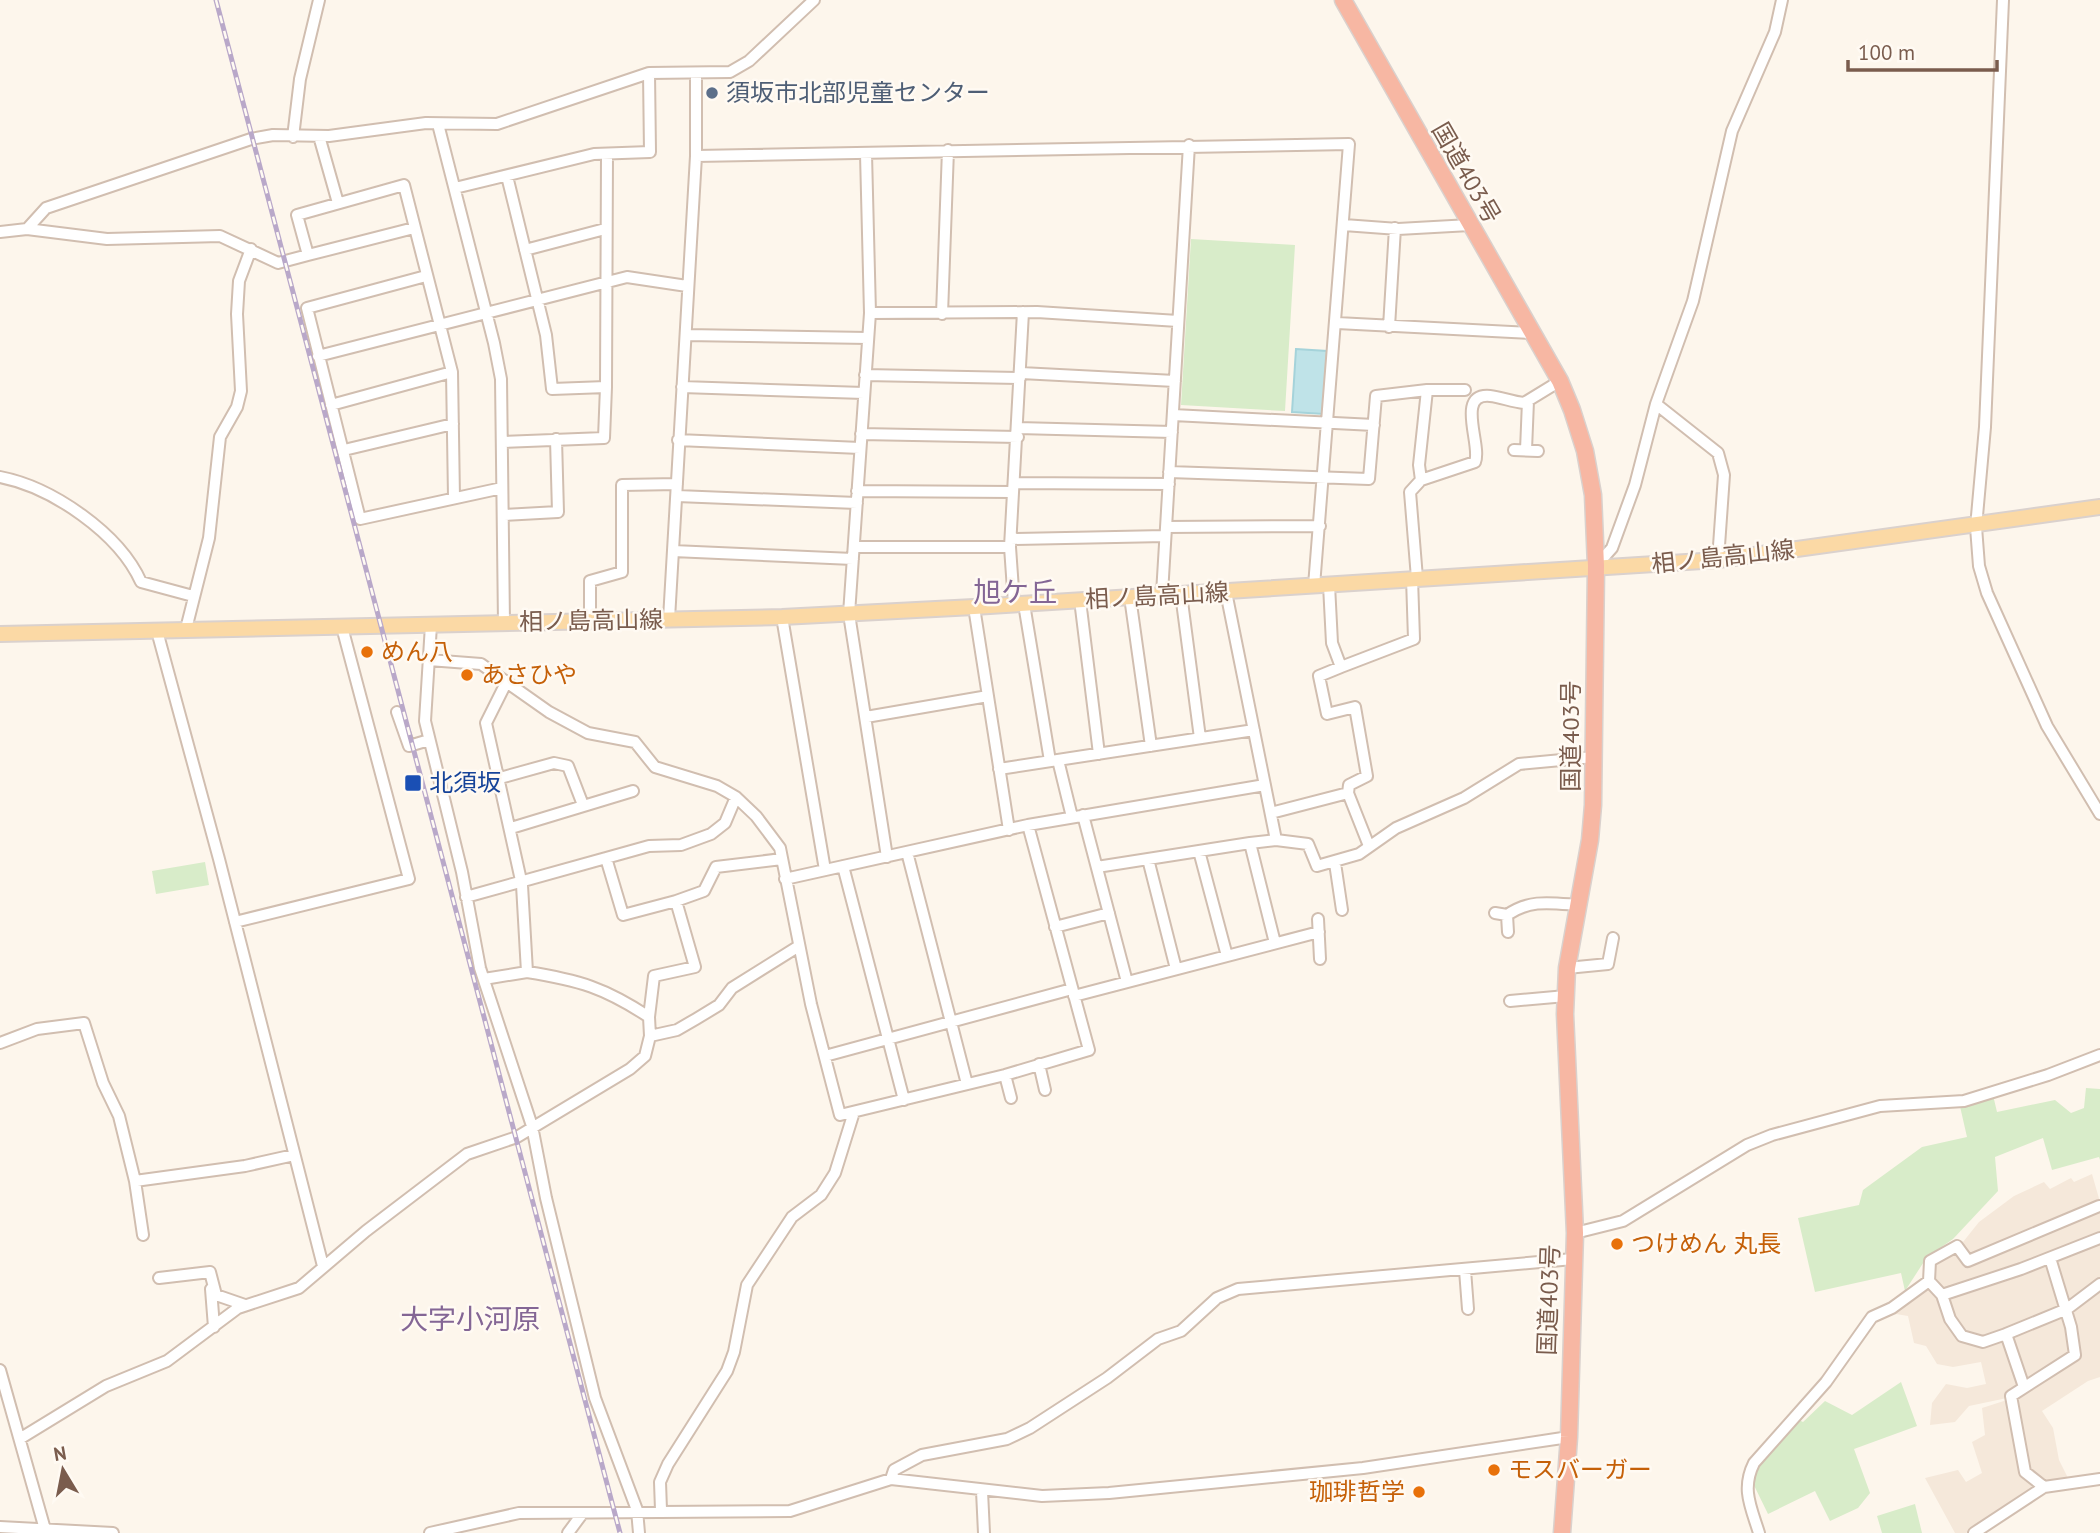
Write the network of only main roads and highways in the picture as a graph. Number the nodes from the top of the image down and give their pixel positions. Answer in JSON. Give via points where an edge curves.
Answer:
{"nodes":[{"id":1,"x":1343,"y":0,"type":"edge"},
{"id":2,"x":2100,"y":507,"type":"edge"},
{"id":3,"x":1596,"y":566,"type":"junction"},
{"id":4,"x":0,"y":634,"type":"edge"},
{"id":5,"x":1562,"y":1533,"type":"edge"}],
"edges":[{"from":1,"to":3,"type":"highway","name":"国道403号","via":[[1560,382],[1585,452],[1593,495]]},
{"from":2,"to":3,"type":"main road","name":"相ノ島高山線","via":[[1718,560]]},
{"from":3,"to":4,"type":"main road","name":"相ノ島高山線","via":[[782,617]]},
{"from":3,"to":5,"type":"highway","name":"国道403号","via":[[1591,840],[1566,996],[1575,1233]]}]}
